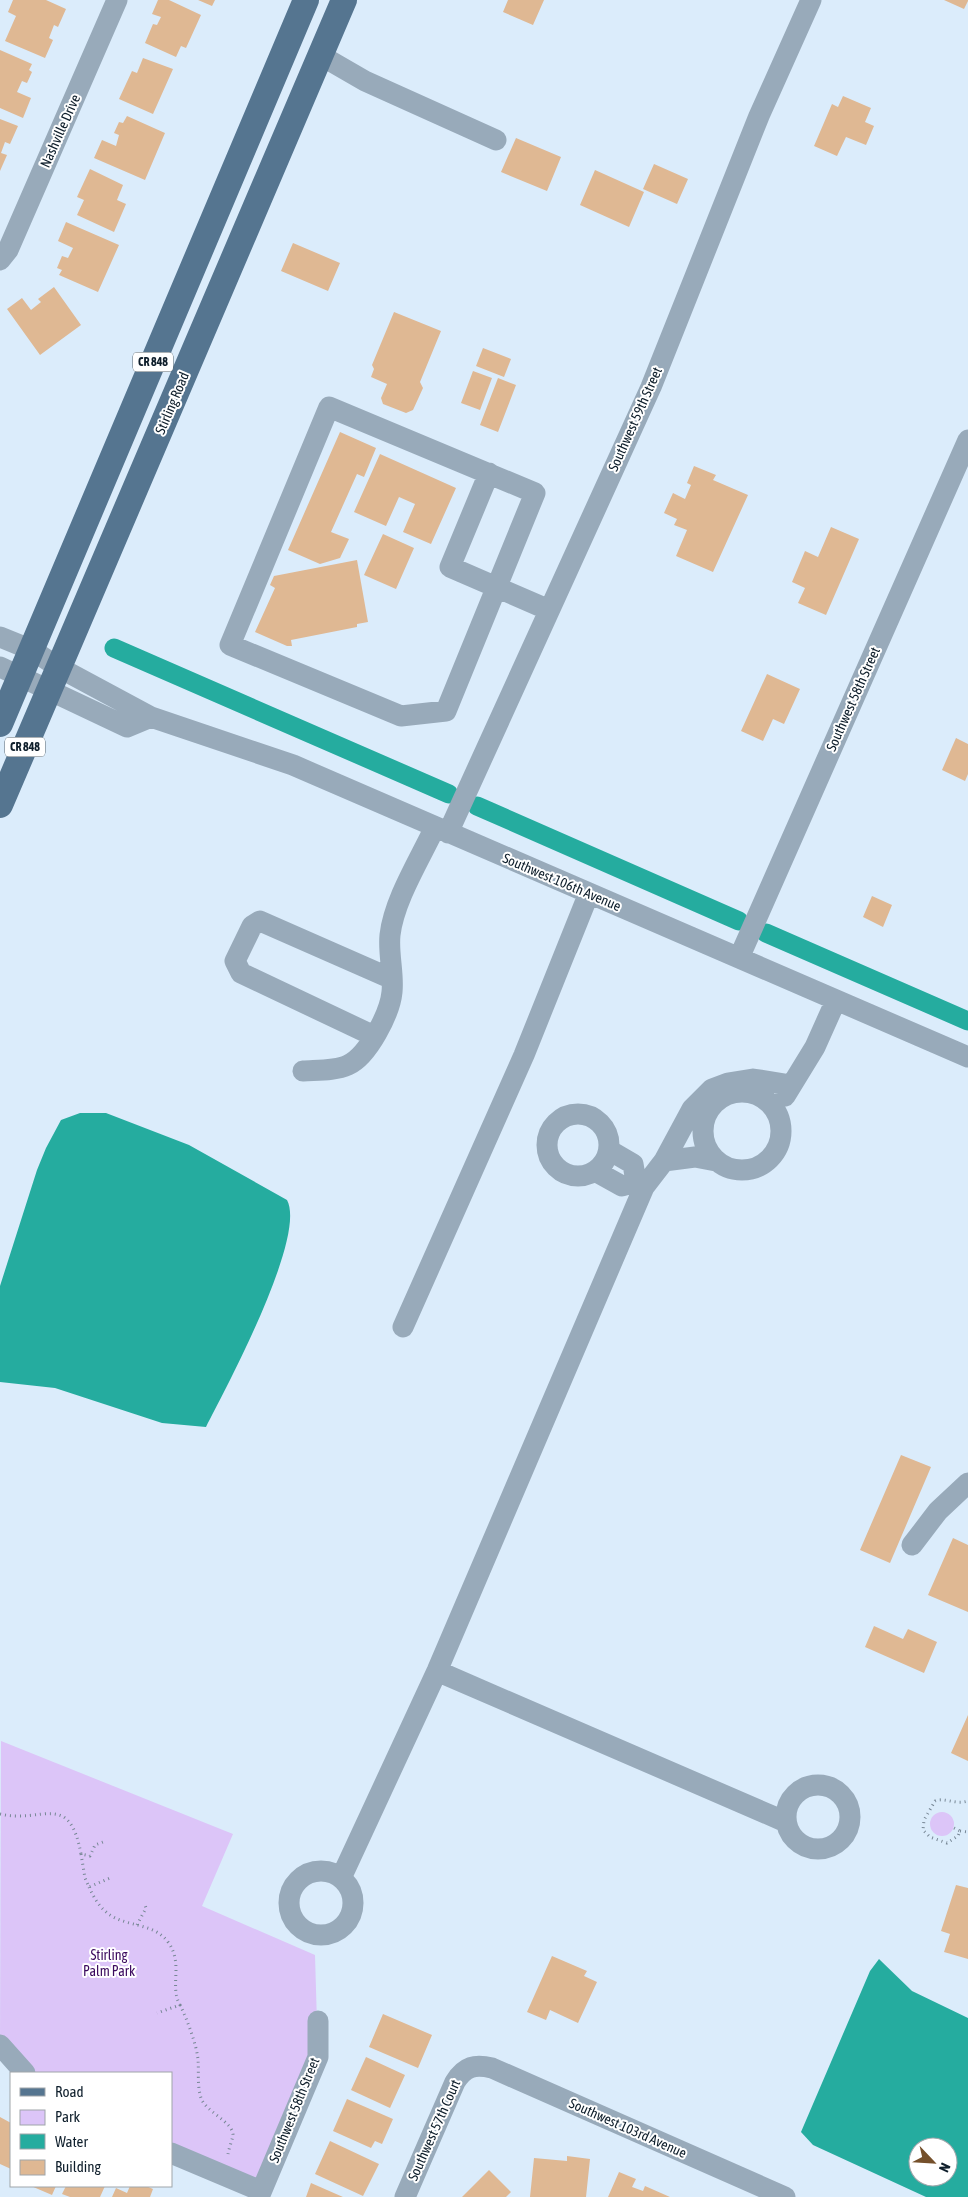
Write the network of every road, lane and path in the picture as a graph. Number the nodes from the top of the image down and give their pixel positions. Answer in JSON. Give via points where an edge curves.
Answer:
{"nodes":[{"id":1,"x":118,"y":0,"type":"edge"},
{"id":2,"x":306,"y":0,"type":"edge"},
{"id":3,"x":344,"y":0,"type":"edge"},
{"id":4,"x":811,"y":0,"type":"edge"},
{"id":5,"x":320,"y":55,"type":"junction"},
{"id":6,"x":496,"y":140,"type":"dead end"},
{"id":7,"x":0,"y":260,"type":"edge"},
{"id":8,"x":968,"y":440,"type":"edge"},
{"id":9,"x":489,"y":473,"type":"junction"},
{"id":10,"x":497,"y":586,"type":"junction"},
{"id":11,"x":549,"y":610,"type":"junction"},
{"id":12,"x":0,"y":637,"type":"edge"},
{"id":13,"x":32,"y":650,"type":"junction"},
{"id":14,"x":10,"y":671,"type":"edge"},
{"id":15,"x":54,"y":678,"type":"junction"},
{"id":16,"x":0,"y":724,"type":"edge"},
{"id":17,"x":0,"y":805,"type":"edge"},
{"id":18,"x":442,"y":830,"type":"junction"},
{"id":19,"x":589,"y":893,"type":"junction"},
{"id":20,"x":739,"y":958,"type":"junction"},
{"id":21,"x":392,"y":979,"type":"junction"},
{"id":22,"x":836,"y":1000,"type":"junction"},
{"id":23,"x":374,"y":1036,"type":"junction"},
{"id":24,"x":968,"y":1058,"type":"edge"},
{"id":25,"x":303,"y":1071,"type":"dead end"},
{"id":26,"x":791,"y":1085,"type":"junction"},
{"id":27,"x":763,"y":1098,"type":"junction"},
{"id":28,"x":779,"y":1118,"type":"junction"},
{"id":29,"x":704,"y":1138,"type":"junction"},
{"id":30,"x":609,"y":1150,"type":"junction"},
{"id":31,"x":716,"y":1160,"type":"junction"},
{"id":32,"x":664,"y":1161,"type":"junction"},
{"id":33,"x":595,"y":1172,"type":"junction"},
{"id":34,"x":640,"y":1184,"type":"junction"},
{"id":35,"x":403,"y":1327,"type":"dead end"},
{"id":36,"x":968,"y":1483,"type":"edge"},
{"id":37,"x":912,"y":1544,"type":"dead end"},
{"id":38,"x":437,"y":1671,"type":"junction"},
{"id":39,"x":968,"y":1801,"type":"edge"},
{"id":40,"x":0,"y":1814,"type":"edge"},
{"id":41,"x":786,"y":1822,"type":"dead end"},
{"id":42,"x":954,"y":1828,"type":"dead end"},
{"id":43,"x":960,"y":1831,"type":"junction"},
{"id":44,"x":968,"y":1832,"type":"edge"},
{"id":45,"x":103,"y":1842,"type":"dead end"},
{"id":46,"x":81,"y":1854,"type":"junction"},
{"id":47,"x":110,"y":1878,"type":"dead end"},
{"id":48,"x":341,"y":1878,"type":"dead end"},
{"id":49,"x":89,"y":1887,"type":"junction"},
{"id":50,"x":145,"y":1905,"type":"dead end"},
{"id":51,"x":136,"y":1925,"type":"junction"},
{"id":52,"x":180,"y":2005,"type":"junction"},
{"id":53,"x":157,"y":2013,"type":"dead end"},
{"id":54,"x":318,"y":2021,"type":"dead end"},
{"id":55,"x":0,"y":2045,"type":"edge"},
{"id":56,"x":468,"y":2067,"type":"joint"},
{"id":57,"x":24,"y":2072,"type":"edge"},
{"id":58,"x":172,"y":2153,"type":"edge"},
{"id":59,"x":228,"y":2154,"type":"dead end"},
{"id":60,"x":260,"y":2194,"type":"edge"},
{"id":61,"x":405,"y":2197,"type":"edge"},
{"id":62,"x":785,"y":2197,"type":"edge"}],
"edges":[{"from":1,"to":7,"type":"street","name":"Nashville Drive","via":[[8,250]]},
{"from":2,"to":13,"type":"main road","number":"CR 848"},
{"from":3,"to":5,"type":"main road","name":"Stirling Road","number":"CR 848"},
{"from":4,"to":11,"type":"street","name":"Southwest 59th Street","via":[[759,116],[651,387]]},
{"from":5,"to":6,"type":"street","via":[[364,81]]},
{"from":5,"to":15,"type":"main road","name":"Stirling Road","number":"CR 848"},
{"from":8,"to":20,"type":"street","name":"Southwest 58th Street"},
{"from":9,"to":10,"type":"street","via":[[535,493]]},
{"from":9,"to":10,"type":"street","via":[[450,567]]},
{"from":9,"to":10,"type":"street","via":[[330,407],[230,644],[401,716],[446,711]]},
{"from":10,"to":11,"type":"street"},
{"from":11,"to":18,"type":"street","name":"Southwest 59th Street"},
{"from":12,"to":13,"type":"street","name":"Southwest 106th Avenue"},
{"from":13,"to":14,"type":"main road","number":"CR 848"},
{"from":13,"to":15,"type":"street","name":"Southwest 106th Avenue"},
{"from":14,"to":15,"type":"street"},
{"from":14,"to":16,"type":"main road","number":"CR 848"},
{"from":15,"to":17,"type":"main road","name":"Stirling Road","number":"CR 848"},
{"from":15,"to":18,"type":"street","name":"Southwest 106th Avenue","via":[[127,727],[151,717],[293,765]]},
{"from":18,"to":19,"type":"street","name":"Southwest 106th Avenue"},
{"from":18,"to":21,"type":"street","name":"Southwest 59th Street","via":[[396,912],[390,935]]},
{"from":19,"to":20,"type":"street","name":"Southwest 106th Avenue"},
{"from":19,"to":35,"type":"street","via":[[524,1054]]},
{"from":20,"to":22,"type":"street","name":"Southwest 106th Avenue"},
{"from":21,"to":23,"type":"street","name":"Southwest 59th Street","via":[[390,1004]]},
{"from":21,"to":23,"type":"street","via":[[260,921],[252,926],[235,961],[241,973]]},
{"from":22,"to":24,"type":"street","name":"Southwest 106th Avenue"},
{"from":22,"to":26,"type":"street","via":[[815,1047]]},
{"from":23,"to":25,"type":"street","name":"Southwest 59th Street","via":[[349,1065]]},
{"from":26,"to":27,"type":"street"},
{"from":26,"to":28,"type":"street","via":[[781,1103]]},
{"from":26,"to":32,"type":"street","via":[[753,1079],[712,1089],[692,1109]]},
{"from":27,"to":28,"type":"street"},
{"from":27,"to":29,"type":"street","via":[[739,1092],[726,1096],[716,1103],[706,1119]]},
{"from":28,"to":31,"type":"street","via":[[779,1143],[764,1164],[740,1171]]},
{"from":29,"to":31,"type":"street"},
{"from":29,"to":32,"type":"street","via":[[688,1143]]},
{"from":30,"to":33,"type":"street","via":[[606,1160]]},
{"from":30,"to":33,"type":"street","via":[[606,1130],[591,1117],[571,1115],[554,1125],[547,1145],[553,1165],[570,1176],[581,1177]]},
{"from":30,"to":34,"type":"street","via":[[633,1164]]},
{"from":31,"to":32,"type":"street","via":[[695,1157]]},
{"from":32,"to":34,"type":"street"},
{"from":33,"to":34,"type":"street","via":[[622,1186]]},
{"from":34,"to":38,"type":"street"},
{"from":36,"to":37,"type":"street","via":[[938,1511]]},
{"from":38,"to":41,"type":"street"},
{"from":38,"to":48,"type":"street"},
{"from":39,"to":43,"type":"path","via":[[935,1801],[924,1820],[923,1830],[930,1837],[947,1843]]},
{"from":40,"to":46,"type":"path","via":[[60,1814],[74,1828]]},
{"from":42,"to":43,"type":"path"},
{"from":43,"to":44,"type":"path"},
{"from":45,"to":46,"type":"path","via":[[95,1845],[90,1856]]},
{"from":46,"to":49,"type":"path"},
{"from":47,"to":49,"type":"path"},
{"from":49,"to":51,"type":"path","via":[[97,1902],[110,1915]]},
{"from":50,"to":51,"type":"path"},
{"from":51,"to":52,"type":"path","via":[[158,1932],[175,1953],[176,1999]]},
{"from":52,"to":53,"type":"path"},
{"from":52,"to":59,"type":"path","via":[[188,2020],[198,2056],[202,2100],[231,2128],[233,2134]]},
{"from":54,"to":60,"type":"street","name":"Southwest 58th Street","via":[[318,2057]]},
{"from":55,"to":57,"type":"street"},
{"from":56,"to":61,"type":"street","name":"Southwest 57th Court","via":[[455,2082]]},
{"from":56,"to":62,"type":"street","name":"Southwest 103rd Avenue","via":[[492,2068]]},
{"from":58,"to":60,"type":"street"}]}
